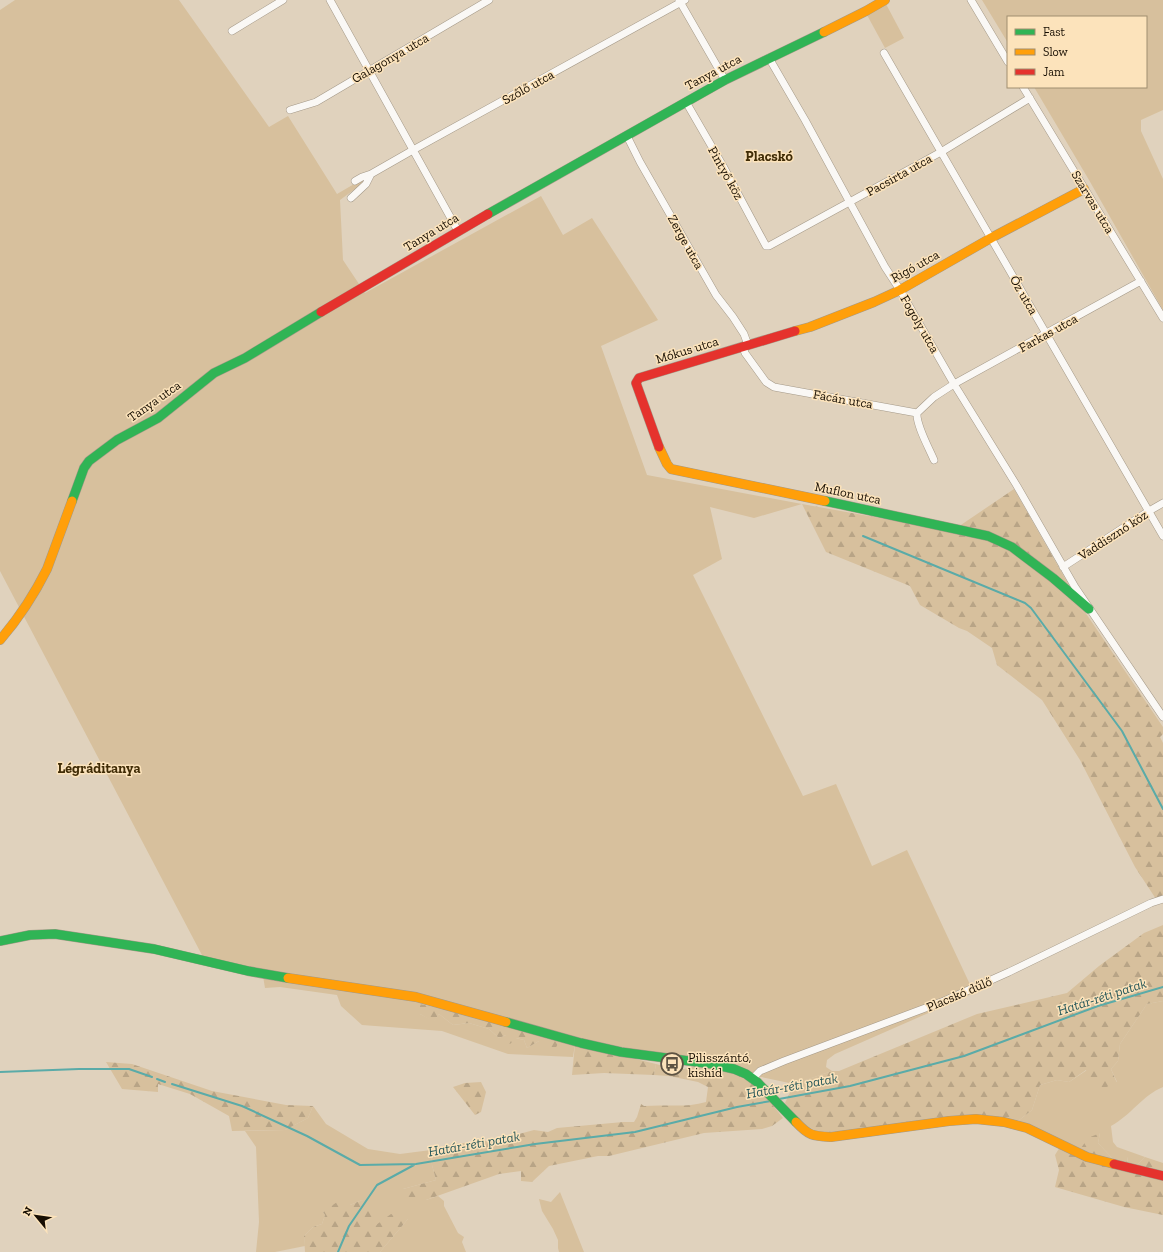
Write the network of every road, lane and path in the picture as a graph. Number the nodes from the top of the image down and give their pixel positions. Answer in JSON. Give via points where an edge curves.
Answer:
{"nodes":[{"id":1,"x":283,"y":0,"type":"edge"},
{"id":2,"x":330,"y":0,"type":"edge"},
{"id":3,"x":489,"y":0,"type":"edge"},
{"id":4,"x":885,"y":0,"type":"edge"},
{"id":5,"x":971,"y":0,"type":"edge"},
{"id":6,"x":681,"y":1,"type":"edge"},
{"id":7,"x":232,"y":31,"type":"dead end"},
{"id":8,"x":884,"y":53,"type":"dead end"},
{"id":9,"x":769,"y":58,"type":"junction"},
{"id":10,"x":1007,"y":60,"type":"edge"},
{"id":11,"x":368,"y":70,"type":"junction"},
{"id":12,"x":724,"y":80,"type":"junction"},
{"id":13,"x":1024,"y":88,"type":"edge"},
{"id":14,"x":1030,"y":98,"type":"junction"},
{"id":15,"x":686,"y":102,"type":"junction"},
{"id":16,"x":290,"y":110,"type":"dead end"},
{"id":17,"x":627,"y":136,"type":"junction"},
{"id":18,"x":413,"y":150,"type":"junction"},
{"id":19,"x":941,"y":152,"type":"junction"},
{"id":20,"x":371,"y":174,"type":"junction"},
{"id":21,"x":355,"y":181,"type":"dead end"},
{"id":22,"x":1084,"y":189,"type":"junction"},
{"id":23,"x":351,"y":198,"type":"dead end"},
{"id":24,"x":849,"y":202,"type":"junction"},
{"id":25,"x":458,"y":231,"type":"junction"},
{"id":26,"x":991,"y":238,"type":"junction"},
{"id":27,"x":766,"y":246,"type":"joint"},
{"id":28,"x":1141,"y":281,"type":"junction"},
{"id":29,"x":900,"y":290,"type":"junction"},
{"id":30,"x":1163,"y":318,"type":"edge"},
{"id":31,"x":1046,"y":334,"type":"junction"},
{"id":32,"x":745,"y":346,"type":"junction"},
{"id":33,"x":636,"y":383,"type":"joint"},
{"id":34,"x":954,"y":384,"type":"junction"},
{"id":35,"x":917,"y":413,"type":"junction"},
{"id":36,"x":934,"y":460,"type":"dead end"},
{"id":37,"x":1163,"y":503,"type":"edge"},
{"id":38,"x":1149,"y":511,"type":"junction"},
{"id":39,"x":1163,"y":536,"type":"edge"},
{"id":40,"x":1063,"y":567,"type":"junction"},
{"id":41,"x":1089,"y":609,"type":"junction"},
{"id":42,"x":0,"y":640,"type":"edge"},
{"id":43,"x":1163,"y":717,"type":"edge"},
{"id":44,"x":1163,"y":899,"type":"edge"},
{"id":45,"x":0,"y":941,"type":"edge"},
{"id":46,"x":752,"y":1079,"type":"junction"},
{"id":47,"x":1163,"y":1176,"type":"edge"}],
"edges":[{"from":1,"to":7,"type":"street"},
{"from":2,"to":11,"type":"street"},
{"from":3,"to":11,"type":"street","name":"Galagonya utca"},
{"from":4,"to":9,"type":"street","name":"Tanya utca"},
{"from":5,"to":10,"type":"street"},
{"from":6,"to":12,"type":"street"},
{"from":6,"to":18,"type":"street","name":"Szőlő utca"},
{"from":8,"to":19,"type":"street","name":"Őz utca"},
{"from":9,"to":12,"type":"street","name":"Tanya utca"},
{"from":9,"to":24,"type":"street","name":"Fogoly utca"},
{"from":11,"to":16,"type":"street","name":"Galagonya utca","via":[[316,102]]},
{"from":11,"to":18,"type":"street"},
{"from":12,"to":15,"type":"street","name":"Tanya utca"},
{"from":13,"to":14,"type":"street","name":"Szarvas utca"},
{"from":14,"to":19,"type":"street","name":"Pacsirta utca"},
{"from":14,"to":22,"type":"street","name":"Szarvas utca"},
{"from":15,"to":17,"type":"street","name":"Tanya utca"},
{"from":15,"to":27,"type":"street","name":"Pintyő köz"},
{"from":17,"to":25,"type":"street","name":"Tanya utca"},
{"from":17,"to":32,"type":"street","name":"Zerge utca","via":[[716,296],[744,334]]},
{"from":18,"to":20,"type":"street","name":"Szőlő utca"},
{"from":18,"to":25,"type":"street"},
{"from":19,"to":24,"type":"street","name":"Pacsirta utca"},
{"from":19,"to":26,"type":"street","name":"Őz utca"},
{"from":20,"to":21,"type":"street","name":"Szőlő utca"},
{"from":20,"to":23,"type":"street","name":"Szőlő utca","via":[[366,184]]},
{"from":22,"to":26,"type":"street","name":"Rigó utca"},
{"from":22,"to":28,"type":"street","name":"Szarvas utca"},
{"from":24,"to":27,"type":"street","name":"Pacsirta utca"},
{"from":24,"to":29,"type":"street","name":"Fogoly utca"},
{"from":25,"to":42,"type":"street","name":"Tanya utca","via":[[245,358],[214,373],[158,418],[117,440],[89,461],[80,478],[47,569],[24,610]]},
{"from":26,"to":29,"type":"street","name":"Rigó utca"},
{"from":26,"to":31,"type":"street","name":"Őz utca"},
{"from":28,"to":30,"type":"street","name":"Szarvas utca"},
{"from":28,"to":31,"type":"street","name":"Farkas utca"},
{"from":29,"to":32,"type":"street","name":"Rigó utca","via":[[810,327]]},
{"from":29,"to":34,"type":"street","name":"Fogoly utca"},
{"from":31,"to":34,"type":"street","name":"Farkas utca"},
{"from":31,"to":38,"type":"street","name":"Őz utca"},
{"from":32,"to":33,"type":"street","name":"Mókus utca","via":[[638,378]]},
{"from":32,"to":35,"type":"street","name":"Fácán utca","via":[[745,352],[766,382],[774,387]]},
{"from":33,"to":41,"type":"street","name":"Muflon utca","via":[[656,440],[671,469],[988,536],[1012,547]]},
{"from":34,"to":35,"type":"street"},
{"from":34,"to":40,"type":"street","name":"Fogoly utca"},
{"from":35,"to":36,"type":"street","via":[[918,424]]},
{"from":37,"to":38,"type":"street","name":"Vaddisznó köz"},
{"from":38,"to":39,"type":"street","name":"Őz utca"},
{"from":38,"to":40,"type":"street","name":"Vaddisznó köz"},
{"from":40,"to":41,"type":"street","name":"Muflon utca"},
{"from":41,"to":43,"type":"street","name":"Muflon utca"},
{"from":44,"to":46,"type":"street","name":"Placskó dűlő","via":[[944,1001],[760,1071]]},
{"from":45,"to":46,"type":"street","via":[[30,935],[55,934],[154,949],[273,976],[416,997],[581,1043],[622,1052],[727,1067]]},
{"from":46,"to":47,"type":"street","via":[[797,1124],[814,1136],[831,1137],[976,1119],[1004,1122],[1027,1128],[1087,1156]]}]}
